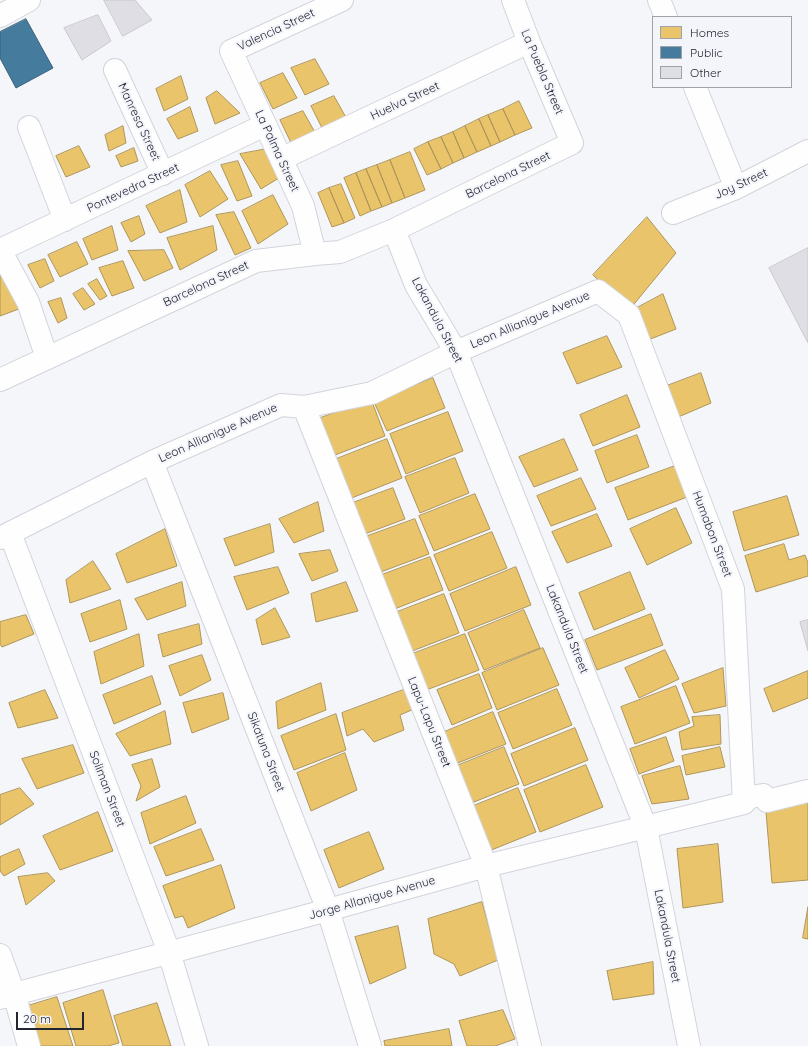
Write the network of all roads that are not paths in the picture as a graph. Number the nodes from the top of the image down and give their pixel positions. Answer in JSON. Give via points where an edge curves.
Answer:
{"nodes":[{"id":1,"x":29,"y":0,"type":"edge"},
{"id":2,"x":342,"y":0,"type":"edge"},
{"id":3,"x":513,"y":0,"type":"edge"},
{"id":4,"x":659,"y":0,"type":"edge"},
{"id":5,"x":0,"y":16,"type":"edge"},
{"id":6,"x":666,"y":16,"type":"edge"},
{"id":7,"x":529,"y":42,"type":"junction"},
{"id":8,"x":231,"y":51,"type":"joint"},
{"id":9,"x":115,"y":70,"type":"dead end"},
{"id":10,"x":695,"y":88,"type":"edge"},
{"id":11,"x":265,"y":125,"type":"junction"},
{"id":12,"x":29,"y":127,"type":"dead end"},
{"id":13,"x":572,"y":143,"type":"joint"},
{"id":14,"x":808,"y":151,"type":"edge"},
{"id":15,"x":281,"y":159,"type":"junction"},
{"id":16,"x":163,"y":174,"type":"junction"},
{"id":17,"x":736,"y":188,"type":"junction"},
{"id":18,"x":673,"y":213,"type":"dead end"},
{"id":19,"x":65,"y":220,"type":"junction"},
{"id":20,"x":394,"y":230,"type":"junction"},
{"id":21,"x":0,"y":250,"type":"edge"},
{"id":22,"x":315,"y":254,"type":"junction"},
{"id":23,"x":598,"y":291,"type":"joint"},
{"id":24,"x":456,"y":352,"type":"junction"},
{"id":25,"x":47,"y":358,"type":"junction"},
{"id":26,"x":0,"y":380,"type":"edge"},
{"id":27,"x":304,"y":407,"type":"junction"},
{"id":28,"x":152,"y":462,"type":"junction"},
{"id":29,"x":5,"y":536,"type":"edge"},
{"id":30,"x":808,"y":790,"type":"edge"},
{"id":31,"x":757,"y":802,"type":"junction"},
{"id":32,"x":646,"y":828,"type":"junction"},
{"id":33,"x":486,"y":866,"type":"junction"},
{"id":34,"x":328,"y":910,"type":"junction"},
{"id":35,"x":169,"y":952,"type":"junction"},
{"id":36,"x":0,"y":955,"type":"edge"},
{"id":37,"x":7,"y":996,"type":"edge"},
{"id":38,"x":29,"y":1046,"type":"edge"},
{"id":39,"x":197,"y":1046,"type":"edge"},
{"id":40,"x":370,"y":1046,"type":"edge"},
{"id":41,"x":530,"y":1046,"type":"edge"},
{"id":42,"x":689,"y":1046,"type":"edge"}],
"edges":[{"from":1,"to":5,"type":"street"},
{"from":2,"to":8,"type":"street","name":"Valencia Street"},
{"from":3,"to":7,"type":"street","name":"La Puebla Street"},
{"from":4,"to":6,"type":"street"},
{"from":7,"to":13,"type":"street","name":"La Puebla Street"},
{"from":7,"to":15,"type":"street","name":"Huelva Street"},
{"from":8,"to":11,"type":"street","name":"La Palma Street"},
{"from":9,"to":16,"type":"street","name":"Manresa Street"},
{"from":10,"to":17,"type":"street"},
{"from":11,"to":15,"type":"street","name":"La Palma Street"},
{"from":11,"to":16,"type":"street","name":"Pontevedra Street"},
{"from":12,"to":19,"type":"street"},
{"from":13,"to":20,"type":"street","name":"Barcelona Street"},
{"from":14,"to":17,"type":"street","name":"Joy Street"},
{"from":15,"to":22,"type":"street","name":"La Palma Street","via":[[303,206]]},
{"from":16,"to":19,"type":"street","name":"Pontevedra Street"},
{"from":17,"to":18,"type":"street","name":"Joy Street"},
{"from":19,"to":21,"type":"street","name":"Pontevedra Street"},
{"from":20,"to":22,"type":"street","name":"Barcelona Street","via":[[340,252]]},
{"from":20,"to":24,"type":"street","name":"Lakandula Street","via":[[416,285]]},
{"from":21,"to":25,"type":"street","via":[[28,302]]},
{"from":22,"to":25,"type":"street","name":"Barcelona Street","via":[[256,261]]},
{"from":23,"to":24,"type":"street","name":"Leon Allianigue Avenue"},
{"from":23,"to":31,"type":"street","name":"Humabon Street","via":[[629,315],[734,589]]},
{"from":24,"to":27,"type":"street","name":"Leon Allianigue Avenue","via":[[372,393]]},
{"from":24,"to":32,"type":"street","name":"Lakandula Street"},
{"from":25,"to":26,"type":"street","name":"Barcelona Street"},
{"from":27,"to":28,"type":"street","name":"Leon Allianigue Avenue","via":[[281,405]]},
{"from":27,"to":33,"type":"street","name":"Lapu-Lapu Street"},
{"from":28,"to":29,"type":"street","name":"Leon Allianigue Avenue"},
{"from":28,"to":34,"type":"street","name":"Sikatuna Street"},
{"from":29,"to":35,"type":"street","name":"Soliman Street"},
{"from":30,"to":31,"type":"street","name":"Jorge Allanigue Avenue"},
{"from":31,"to":32,"type":"street","name":"Jorge Allanigue Avenue"},
{"from":32,"to":33,"type":"street","name":"Jorge Allanigue Avenue"},
{"from":32,"to":42,"type":"street","name":"Lakandula Street"},
{"from":33,"to":34,"type":"street","name":"Jorge Allanigue Avenue"},
{"from":33,"to":41,"type":"street","name":"Lapu-Lapu Street"},
{"from":34,"to":35,"type":"street","name":"Jorge Allanigue Avenue"},
{"from":34,"to":40,"type":"street","name":"Sikatuna Street"},
{"from":35,"to":37,"type":"street","name":"Jorge Allanigue Avenue"},
{"from":35,"to":39,"type":"street","name":"Soliman Street"},
{"from":36,"to":37,"type":"street"},
{"from":37,"to":38,"type":"street"}]}
